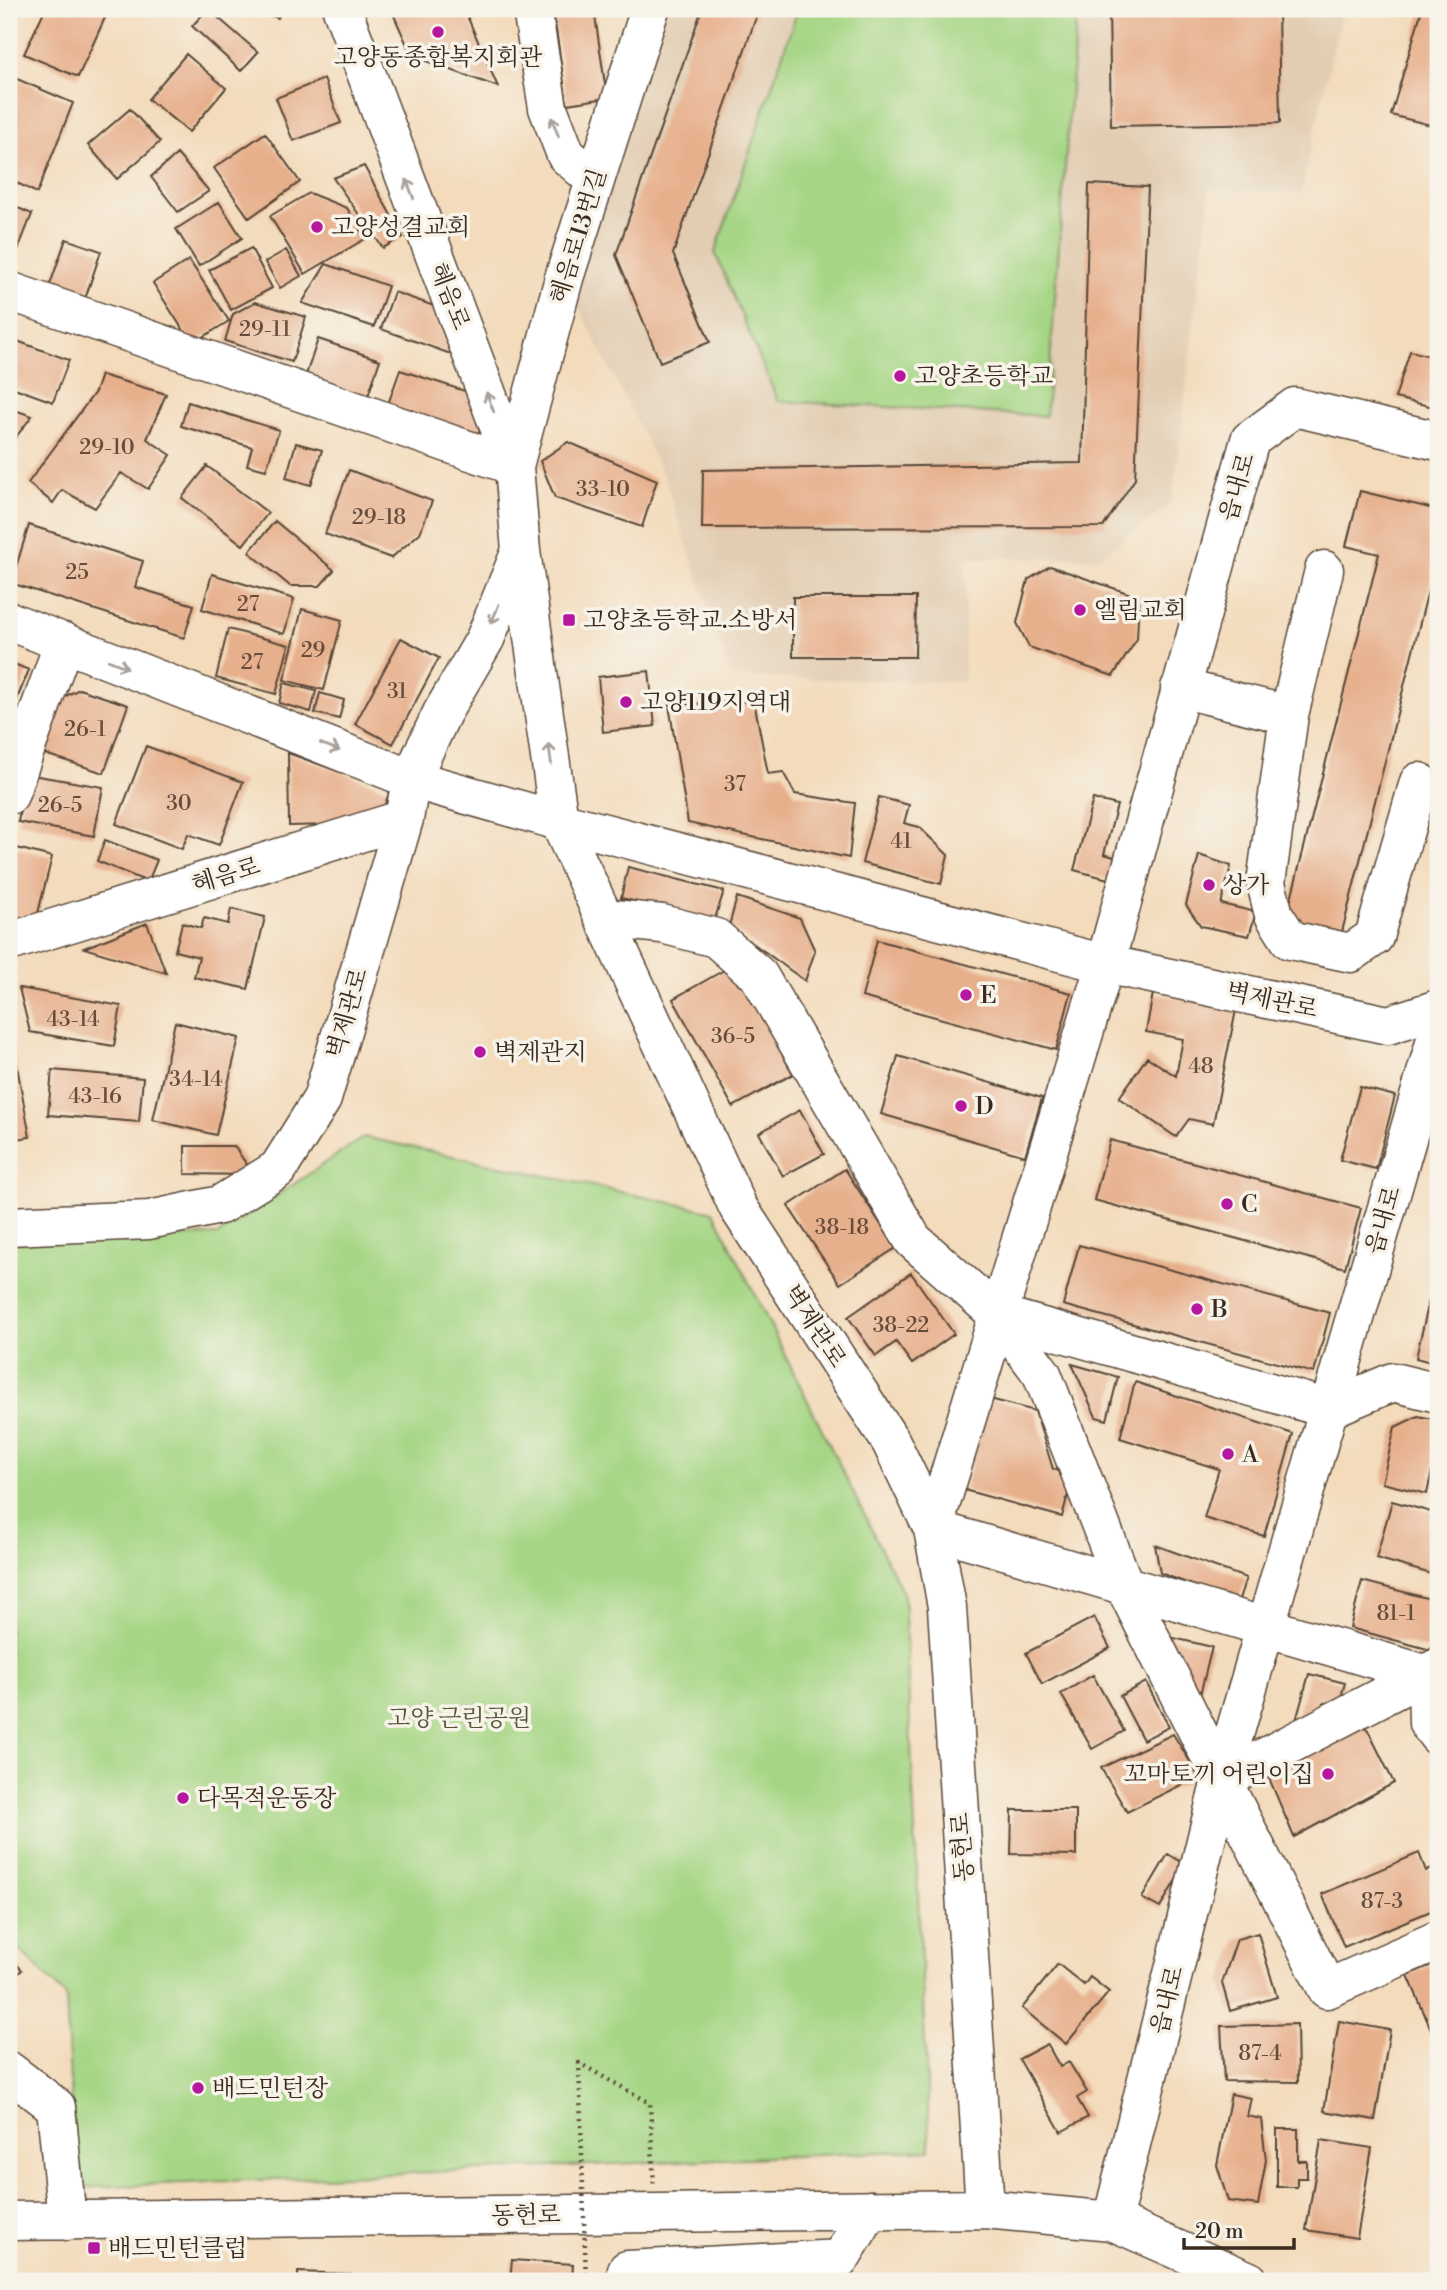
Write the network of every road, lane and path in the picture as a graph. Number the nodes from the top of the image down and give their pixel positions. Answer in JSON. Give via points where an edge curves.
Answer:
{"nodes":[{"id":1,"x":342,"y":9,"type":"edge"},
{"id":2,"x":532,"y":9,"type":"edge"},
{"id":3,"x":650,"y":9,"type":"edge"},
{"id":4,"x":595,"y":180,"type":"junction"},
{"id":5,"x":9,"y":291,"type":"edge"},
{"id":6,"x":1438,"y":441,"type":"edge"},
{"id":7,"x":514,"y":466,"type":"junction"},
{"id":8,"x":521,"y":551,"type":"junction"},
{"id":9,"x":1324,"y":570,"type":"dead end"},
{"id":10,"x":9,"y":621,"type":"edge"},
{"id":11,"x":64,"y":642,"type":"junction"},
{"id":12,"x":1180,"y":688,"type":"junction"},
{"id":13,"x":1289,"y":715,"type":"junction"},
{"id":14,"x":411,"y":779,"type":"junction"},
{"id":15,"x":1419,"y":782,"type":"dead end"},
{"id":16,"x":9,"y":794,"type":"edge"},
{"id":17,"x":404,"y":819,"type":"junction"},
{"id":18,"x":559,"y":821,"type":"junction"},
{"id":19,"x":604,"y":918,"type":"junction"},
{"id":20,"x":10,"y":941,"type":"edge"},
{"id":21,"x":1105,"y":964,"type":"junction"},
{"id":22,"x":1438,"y":1009,"type":"edge"},
{"id":23,"x":1438,"y":1032,"type":"edge"},
{"id":24,"x":9,"y":1226,"type":"edge"},
{"id":25,"x":997,"y":1314,"type":"junction"},
{"id":26,"x":1438,"y":1393,"type":"edge"},
{"id":27,"x":1329,"y":1409,"type":"junction"},
{"id":28,"x":933,"y":1529,"type":"junction"},
{"id":29,"x":1124,"y":1585,"type":"junction"},
{"id":30,"x":1265,"y":1627,"type":"junction"},
{"id":31,"x":1435,"y":1673,"type":"edge"},
{"id":32,"x":1438,"y":1736,"type":"edge"},
{"id":33,"x":1221,"y":1780,"type":"junction"},
{"id":34,"x":1438,"y":1940,"type":"edge"},
{"id":35,"x":9,"y":2071,"type":"edge"},
{"id":36,"x":654,"y":2188,"type":"dead end"},
{"id":37,"x":985,"y":2209,"type":"junction"},
{"id":38,"x":870,"y":2210,"type":"junction"},
{"id":39,"x":9,"y":2221,"type":"edge"},
{"id":40,"x":67,"y":2221,"type":"junction"},
{"id":41,"x":1112,"y":2221,"type":"junction"},
{"id":42,"x":627,"y":2270,"type":"dead end"},
{"id":43,"x":682,"y":2274,"type":"edge"},
{"id":44,"x":586,"y":2281,"type":"edge"},
{"id":45,"x":1249,"y":2281,"type":"edge"}],
"edges":[{"from":7,"to":1,"type":"street","name":"혜음로","one_way":true},
{"from":4,"to":2,"type":"street","one_way":true,"via":[[566,155],[548,108]]},
{"from":3,"to":4,"type":"street","name":"혜음로13번길"},
{"from":4,"to":7,"type":"street","name":"혜음로13번길"},
{"from":5,"to":7,"type":"street"},
{"from":6,"to":12,"type":"street","name":"읍내로","via":[[1296,407],[1250,440]]},
{"from":7,"to":8,"type":"street","name":"벽제관로"},
{"from":8,"to":14,"type":"street","one_way":true,"via":[[485,639]]},
{"from":18,"to":8,"type":"street","name":"벽제관로","one_way":true},
{"from":9,"to":13,"type":"street"},
{"from":10,"to":11,"type":"street","name":"벽제관로"},
{"from":11,"to":14,"type":"street","name":"벽제관로","one_way":true},
{"from":11,"to":16,"type":"street"},
{"from":12,"to":13,"type":"street"},
{"from":12,"to":21,"type":"street"},
{"from":13,"to":15,"type":"street","via":[[1266,883],[1274,915],[1290,940],[1351,953],[1374,937]]},
{"from":14,"to":17,"type":"street"},
{"from":14,"to":18,"type":"street","name":"벽제관로"},
{"from":17,"to":20,"type":"street","name":"혜음로"},
{"from":17,"to":24,"type":"street","name":"벽제관로","via":[[322,1099],[278,1169],[220,1205],[149,1220]]},
{"from":18,"to":19,"type":"street","name":"벽제관로"},
{"from":18,"to":21,"type":"street","name":"벽제관로"},
{"from":19,"to":25,"type":"street","via":[[662,924],[716,938],[759,976],[913,1240]]},
{"from":19,"to":28,"type":"street","name":"벽제관로","via":[[738,1207],[891,1442]]},
{"from":21,"to":22,"type":"street","name":"벽제관로","via":[[1388,1025]]},
{"from":21,"to":25,"type":"street"},
{"from":23,"to":27,"type":"street","name":"읍내로"},
{"from":25,"to":27,"type":"street"},
{"from":25,"to":28,"type":"street"},
{"from":25,"to":29,"type":"street","via":[[1042,1374]]},
{"from":26,"to":27,"type":"street","via":[[1393,1382]]},
{"from":27,"to":30,"type":"street","name":"읍내로"},
{"from":28,"to":29,"type":"street"},
{"from":28,"to":37,"type":"street","name":"동헌로","via":[[947,1607]]},
{"from":29,"to":30,"type":"street"},
{"from":29,"to":33,"type":"street"},
{"from":30,"to":31,"type":"street"},
{"from":30,"to":33,"type":"street","name":"읍내로"},
{"from":31,"to":32,"type":"street","via":[[1428,1723]]},
{"from":31,"to":33,"type":"street"},
{"from":33,"to":34,"type":"street","via":[[1327,1989]]},
{"from":33,"to":41,"type":"street","name":"읍내로"},
{"from":35,"to":40,"type":"street","via":[[56,2107]]},
{"from":36,"to":44,"type":"path","bridge":true,"via":[[650,2103],[579,2063]]},
{"from":37,"to":38,"type":"street","name":"동헌로"},
{"from":37,"to":41,"type":"street","name":"동헌로"},
{"from":38,"to":40,"type":"street","name":"동헌로"},
{"from":38,"to":43,"type":"street","via":[[840,2259]]},
{"from":39,"to":40,"type":"street","name":"동헌로"},
{"from":41,"to":45,"type":"street","name":"동헌로"},
{"from":42,"to":43,"type":"street"}]}
